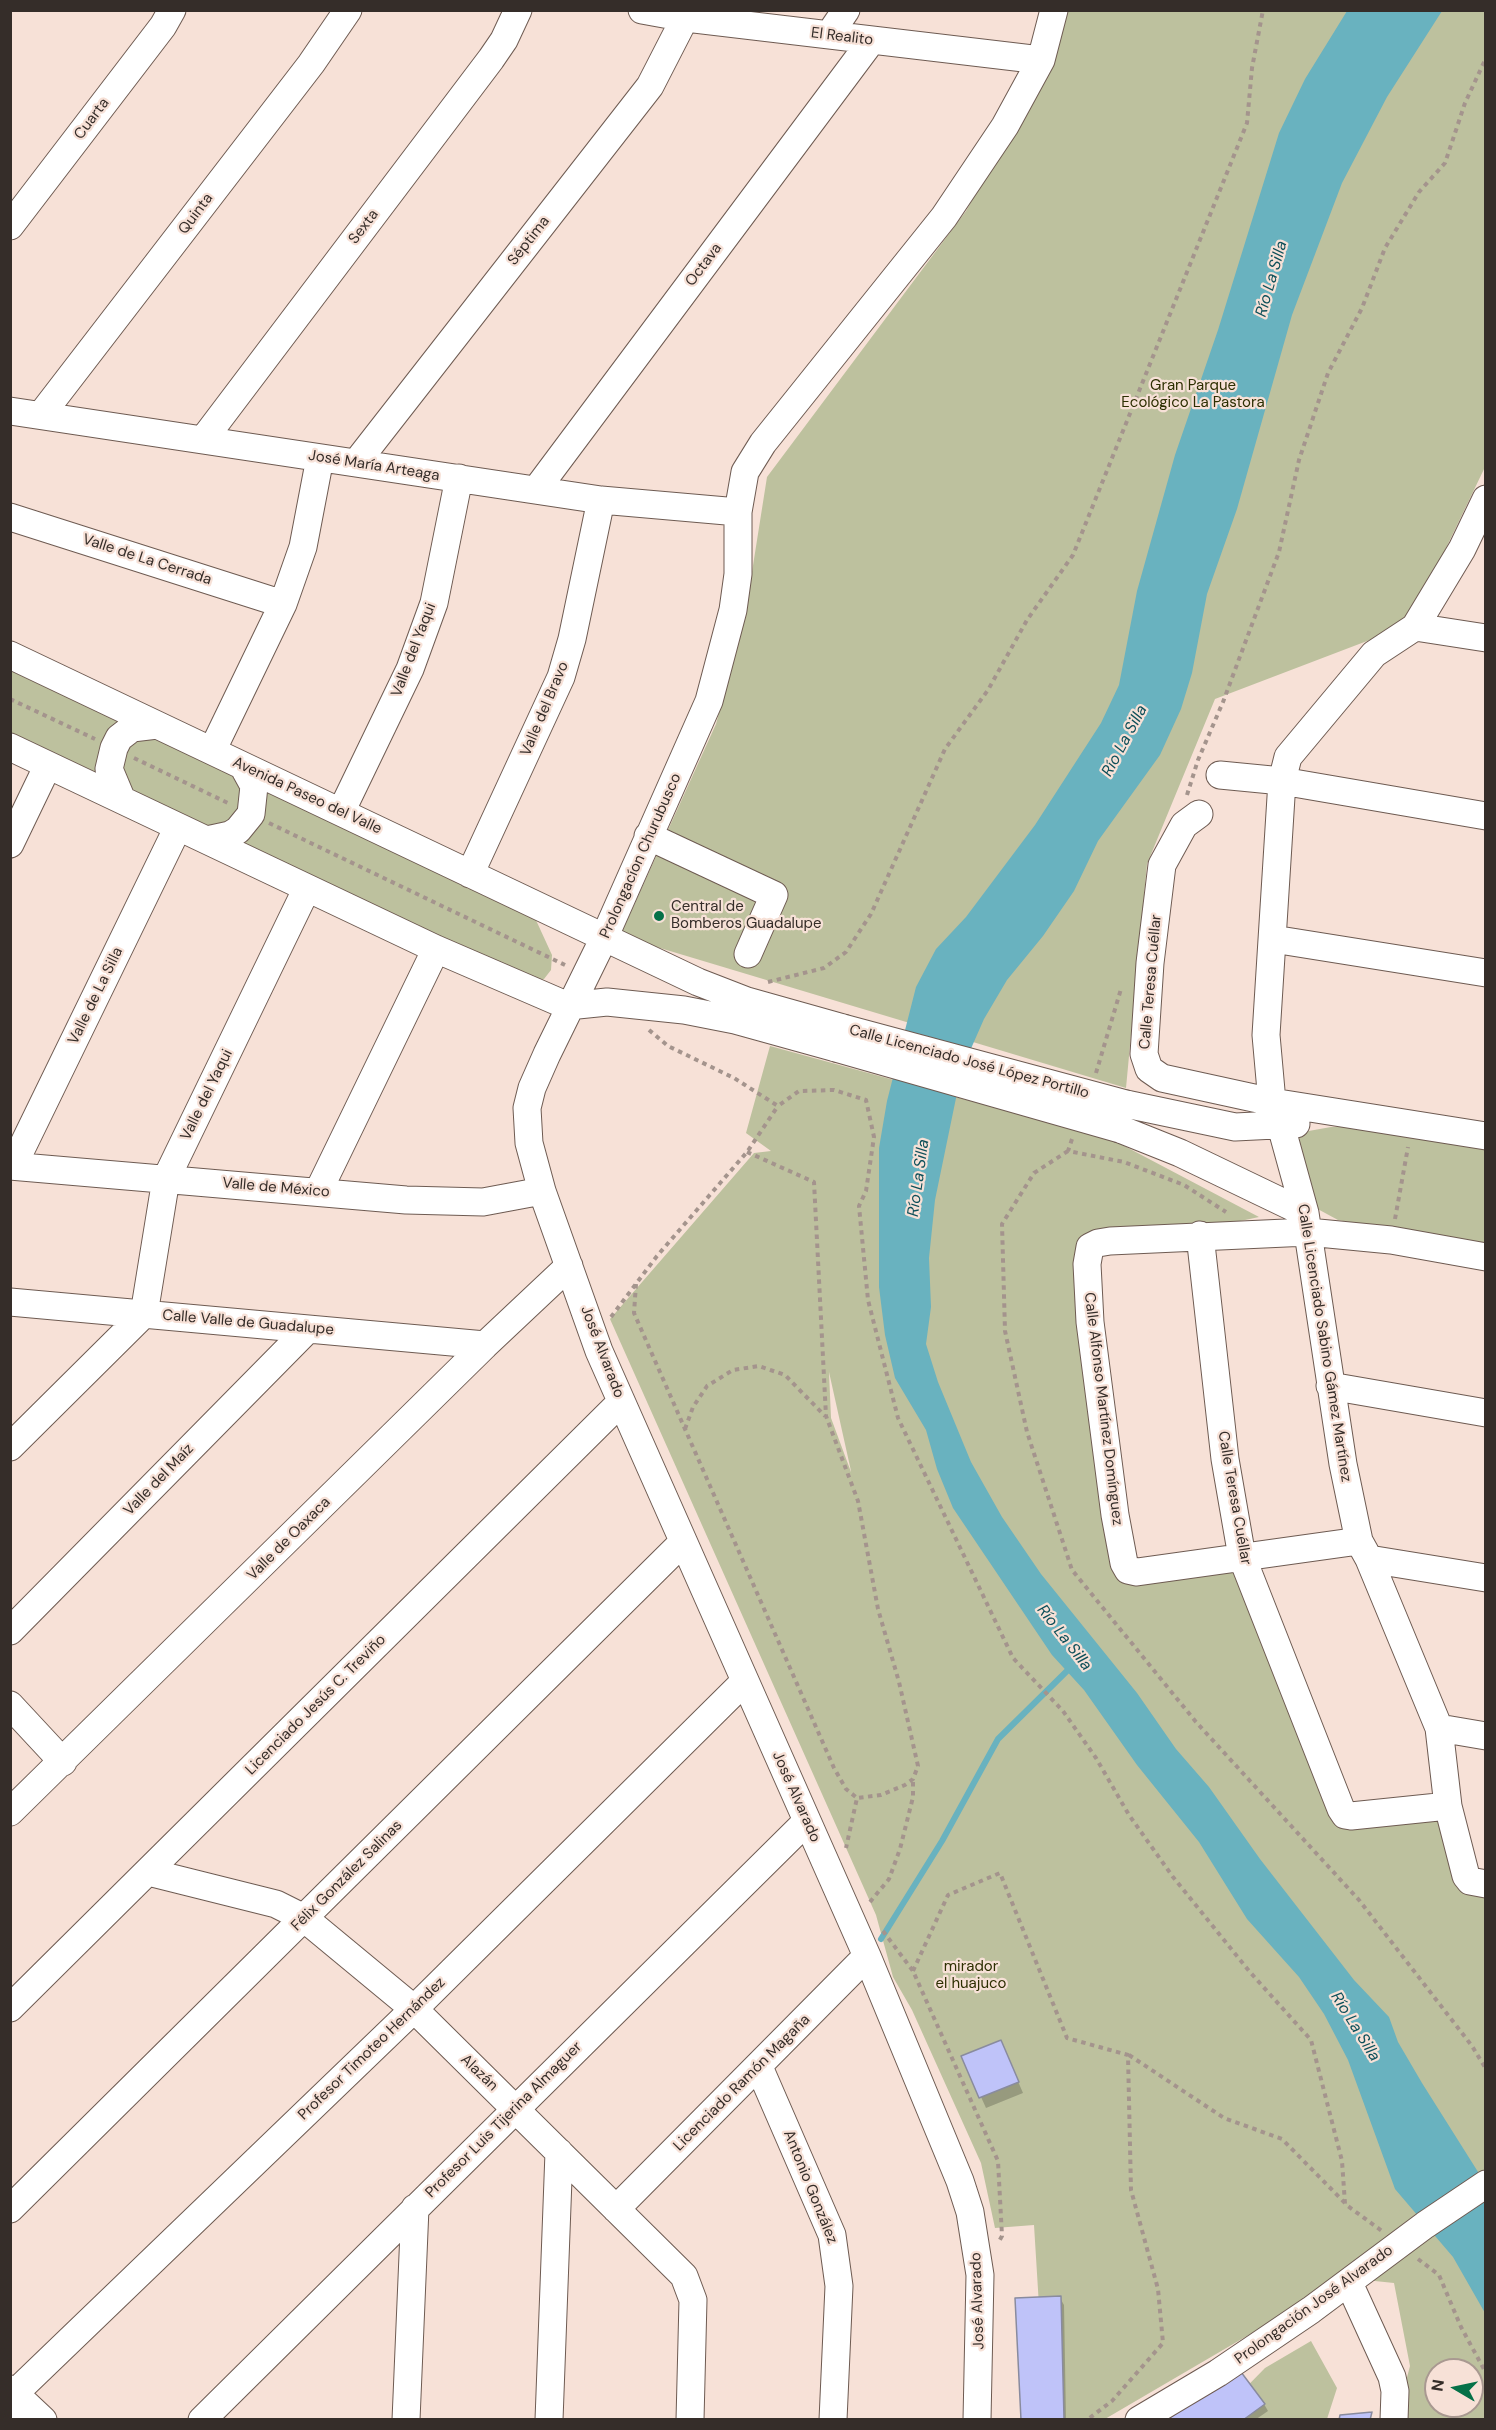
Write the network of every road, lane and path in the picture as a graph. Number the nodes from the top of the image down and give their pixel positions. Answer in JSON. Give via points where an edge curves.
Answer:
{"nodes":[{"id":1,"x":172,"y":10,"type":"edge"},
{"id":2,"x":348,"y":10,"type":"edge"},
{"id":3,"x":518,"y":10,"type":"edge"},
{"id":4,"x":642,"y":10,"type":"edge"},
{"id":5,"x":846,"y":10,"type":"edge"},
{"id":6,"x":1054,"y":10,"type":"edge"},
{"id":7,"x":1263,"y":10,"type":"edge"},
{"id":8,"x":687,"y":14,"type":"edge"},
{"id":9,"x":829,"y":35,"type":"junction"},
{"id":10,"x":872,"y":40,"type":"junction"},
{"id":11,"x":1485,"y":58,"type":"edge"},
{"id":12,"x":1041,"y":60,"type":"junction"},
{"id":13,"x":10,"y":226,"type":"edge"},
{"id":14,"x":10,"y":411,"type":"edge"},
{"id":15,"x":41,"y":415,"type":"junction"},
{"id":16,"x":203,"y":440,"type":"junction"},
{"id":17,"x":320,"y":458,"type":"junction"},
{"id":18,"x":356,"y":463,"type":"junction"},
{"id":19,"x":459,"y":478,"type":"junction"},
{"id":20,"x":536,"y":490,"type":"junction"},
{"id":21,"x":1485,"y":499,"type":"edge"},
{"id":22,"x":601,"y":500,"type":"junction"},
{"id":23,"x":738,"y":512,"type":"junction"},
{"id":24,"x":10,"y":517,"type":"edge"},
{"id":25,"x":1474,"y":551,"type":"edge"},
{"id":26,"x":283,"y":603,"type":"junction"},
{"id":27,"x":1415,"y":627,"type":"junction"},
{"id":28,"x":1485,"y":638,"type":"edge"},
{"id":29,"x":10,"y":655,"type":"edge"},
{"id":30,"x":10,"y":699,"type":"edge"},
{"id":31,"x":157,"y":725,"type":"junction"},
{"id":32,"x":10,"y":747,"type":"edge"},
{"id":33,"x":114,"y":748,"type":"junction"},
{"id":34,"x":212,"y":751,"type":"junction"},
{"id":35,"x":48,"y":765,"type":"junction"},
{"id":36,"x":243,"y":766,"type":"junction"},
{"id":37,"x":1220,"y":775,"type":"dead end"},
{"id":38,"x":1282,"y":781,"type":"junction"},
{"id":39,"x":122,"y":800,"type":"junction"},
{"id":40,"x":1192,"y":808,"type":"joint"},
{"id":41,"x":341,"y":812,"type":"junction"},
{"id":42,"x":251,"y":814,"type":"junction"},
{"id":43,"x":1485,"y":816,"type":"edge"},
{"id":44,"x":178,"y":826,"type":"junction"},
{"id":45,"x":648,"y":836,"type":"junction"},
{"id":46,"x":207,"y":840,"type":"junction"},
{"id":47,"x":10,"y":844,"type":"edge"},
{"id":48,"x":470,"y":874,"type":"junction"},
{"id":49,"x":307,"y":888,"type":"junction"},
{"id":50,"x":604,"y":938,"type":"junction"},
{"id":51,"x":1273,"y":939,"type":"junction"},
{"id":52,"x":436,"y":949,"type":"junction"},
{"id":53,"x":748,"y":954,"type":"dead end"},
{"id":54,"x":1485,"y":973,"type":"edge"},
{"id":55,"x":585,"y":975,"type":"junction"},
{"id":56,"x":765,"y":983,"type":"dead end"},
{"id":57,"x":568,"y":1006,"type":"junction"},
{"id":58,"x":645,"y":1026,"type":"dead end"},
{"id":59,"x":840,"y":1038,"type":"junction"},
{"id":60,"x":778,"y":1106,"type":"junction"},
{"id":61,"x":1276,"y":1114,"type":"junction"},
{"id":62,"x":1123,"y":1117,"type":"junction"},
{"id":63,"x":1485,"y":1136,"type":"edge"},
{"id":64,"x":1408,"y":1145,"type":"dead end"},
{"id":65,"x":1068,"y":1151,"type":"dead end"},
{"id":66,"x":747,"y":1152,"type":"junction"},
{"id":67,"x":12,"y":1166,"type":"edge"},
{"id":68,"x":166,"y":1179,"type":"junction"},
{"id":69,"x":542,"y":1191,"type":"junction"},
{"id":70,"x":318,"y":1192,"type":"junction"},
{"id":71,"x":1306,"y":1222,"type":"junction"},
{"id":72,"x":1200,"y":1235,"type":"junction"},
{"id":73,"x":1391,"y":1240,"type":"junction"},
{"id":74,"x":1090,"y":1247,"type":"joint"},
{"id":75,"x":1485,"y":1257,"type":"edge"},
{"id":76,"x":569,"y":1266,"type":"junction"},
{"id":77,"x":636,"y":1284,"type":"junction"},
{"id":78,"x":10,"y":1302,"type":"edge"},
{"id":79,"x":144,"y":1314,"type":"junction"},
{"id":80,"x":610,"y":1318,"type":"dead end"},
{"id":81,"x":308,"y":1329,"type":"junction"},
{"id":82,"x":485,"y":1346,"type":"junction"},
{"id":83,"x":1330,"y":1386,"type":"junction"},
{"id":84,"x":621,"y":1402,"type":"junction"},
{"id":85,"x":1485,"y":1413,"type":"edge"},
{"id":86,"x":825,"y":1416,"type":"junction"},
{"id":87,"x":685,"y":1429,"type":"junction"},
{"id":88,"x":14,"y":1440,"type":"edge"},
{"id":89,"x":683,"y":1542,"type":"junction"},
{"id":90,"x":1364,"y":1550,"type":"junction"},
{"id":91,"x":1242,"y":1557,"type":"junction"},
{"id":92,"x":1485,"y":1578,"type":"edge"},
{"id":93,"x":10,"y":1631,"type":"edge"},
{"id":94,"x":745,"y":1681,"type":"junction"},
{"id":95,"x":10,"y":1705,"type":"edge"},
{"id":96,"x":1439,"y":1728,"type":"junction"},
{"id":97,"x":1485,"y":1736,"type":"edge"},
{"id":98,"x":63,"y":1762,"type":"junction"},
{"id":99,"x":913,"y":1779,"type":"junction"},
{"id":100,"x":856,"y":1798,"type":"junction"},
{"id":101,"x":1448,"y":1806,"type":"junction"},
{"id":102,"x":10,"y":1812,"type":"edge"},
{"id":103,"x":807,"y":1821,"type":"junction"},
{"id":104,"x":842,"y":1837,"type":"dead end"},
{"id":105,"x":846,"y":1848,"type":"junction"},
{"id":106,"x":851,"y":1859,"type":"dead end"},
{"id":107,"x":148,"y":1872,"type":"junction"},
{"id":108,"x":1478,"y":1882,"type":"edge"},
{"id":109,"x":865,"y":1891,"type":"dead end"},
{"id":110,"x":870,"y":1902,"type":"junction"},
{"id":111,"x":875,"y":1912,"type":"dead end"},
{"id":112,"x":304,"y":1918,"type":"junction"},
{"id":113,"x":880,"y":1923,"type":"dead end"},
{"id":114,"x":867,"y":1956,"type":"junction"},
{"id":115,"x":913,"y":1971,"type":"junction"},
{"id":116,"x":10,"y":2008,"type":"edge"},
{"id":117,"x":414,"y":2009,"type":"junction"},
{"id":118,"x":1128,"y":2055,"type":"junction"},
{"id":119,"x":759,"y":2067,"type":"junction"},
{"id":120,"x":1485,"y":2068,"type":"edge"},
{"id":121,"x":515,"y":2109,"type":"junction"},
{"id":122,"x":559,"y":2152,"type":"junction"},
{"id":123,"x":1485,"y":2184,"type":"edge"},
{"id":124,"x":1345,"y":2204,"type":"junction"},
{"id":125,"x":415,"y":2208,"type":"junction"},
{"id":126,"x":10,"y":2209,"type":"edge"},
{"id":127,"x":616,"y":2209,"type":"junction"},
{"id":128,"x":1386,"y":2234,"type":"dead end"},
{"id":129,"x":1412,"y":2255,"type":"dead end"},
{"id":130,"x":980,"y":2275,"type":"junction"},
{"id":131,"x":1350,"y":2283,"type":"junction"},
{"id":132,"x":1485,"y":2373,"type":"edge"},
{"id":133,"x":12,"y":2401,"type":"edge"},
{"id":134,"x":43,"y":2420,"type":"edge"},
{"id":135,"x":202,"y":2420,"type":"edge"},
{"id":136,"x":406,"y":2420,"type":"edge"},
{"id":137,"x":549,"y":2420,"type":"edge"},
{"id":138,"x":690,"y":2420,"type":"edge"},
{"id":139,"x":832,"y":2420,"type":"edge"},
{"id":140,"x":977,"y":2420,"type":"edge"},
{"id":141,"x":1087,"y":2420,"type":"edge"},
{"id":142,"x":1139,"y":2420,"type":"edge"},
{"id":143,"x":1394,"y":2420,"type":"edge"}],
"edges":[{"from":1,"to":13,"type":"street","name":"Cuarta"},
{"from":2,"to":15,"type":"street","name":"Quinta","via":[[311,64]]},
{"from":3,"to":16,"type":"street","name":"Sexta","via":[[491,59]]},
{"from":4,"to":8,"type":"street","name":"El Realito"},
{"from":5,"to":9,"type":"street"},
{"from":6,"to":12,"type":"street"},
{"from":7,"to":56,"type":"path","via":[[1247,123],[1073,555],[1027,620],[988,690],[945,749],[871,914],[846,952],[824,968]]},
{"from":8,"to":9,"type":"street","name":"El Realito"},
{"from":8,"to":18,"type":"street","name":"Séptima","via":[[650,86]]},
{"from":9,"to":10,"type":"street","name":"El Realito"},
{"from":10,"to":12,"type":"street","name":"El Realito"},
{"from":10,"to":20,"type":"street","name":"Octava"},
{"from":11,"to":40,"type":"path","via":[[1444,163],[1419,192],[1385,248],[1362,308],[1328,373],[1299,460],[1279,552],[1198,760]]},
{"from":12,"to":23,"type":"street","via":[[1005,126],[944,217],[752,459],[740,487]]},
{"from":14,"to":15,"type":"street","name":"José María Arteaga"},
{"from":15,"to":16,"type":"street","name":"José María Arteaga"},
{"from":16,"to":17,"type":"street","name":"José María Arteaga"},
{"from":17,"to":18,"type":"street","name":"José María Arteaga"},
{"from":17,"to":26,"type":"street","via":[[303,547]]},
{"from":18,"to":19,"type":"street","name":"José María Arteaga"},
{"from":19,"to":20,"type":"street","name":"José María Arteaga"},
{"from":19,"to":41,"type":"street","name":"Valle del Yaqui","via":[[434,603],[410,669]]},
{"from":20,"to":22,"type":"street","name":"José María Arteaga"},
{"from":21,"to":25,"type":"street"},
{"from":22,"to":23,"type":"street","name":"José María Arteaga"},
{"from":22,"to":48,"type":"street","name":"Valle del Bravo","via":[[561,677]]},
{"from":23,"to":45,"type":"street","name":"Prolongacíon Churubusco","via":[[737,583],[709,701]]},
{"from":24,"to":26,"type":"street","name":"Valle de La Cerrada"},
{"from":25,"to":27,"type":"street"},
{"from":26,"to":34,"type":"street"},
{"from":27,"to":28,"type":"street"},
{"from":27,"to":38,"type":"street","name":"Calle Licenciado Sabino Gámez Martínez","via":[[1374,654],[1294,748]]},
{"from":29,"to":31,"type":"street","name":"Avenida Paseo del Valle"},
{"from":30,"to":33,"type":"path"},
{"from":31,"to":33,"type":"street","via":[[132,728]]},
{"from":31,"to":34,"type":"street","name":"Avenida Paseo del Valle"},
{"from":32,"to":35,"type":"street"},
{"from":33,"to":39,"type":"street","via":[[109,769]]},
{"from":33,"to":42,"type":"path"},
{"from":34,"to":36,"type":"street","name":"Avenida Paseo del Valle"},
{"from":35,"to":39,"type":"street"},
{"from":35,"to":47,"type":"street"},
{"from":36,"to":41,"type":"street","name":"Avenida Paseo del Valle"},
{"from":36,"to":42,"type":"street","via":[[254,786]]},
{"from":37,"to":38,"type":"street"},
{"from":38,"to":43,"type":"street"},
{"from":38,"to":51,"type":"street","name":"Calle Licenciado Sabino Gámez Martínez"},
{"from":39,"to":44,"type":"street"},
{"from":40,"to":61,"type":"street","name":"Calle Teresa Cuéllar","via":[[1162,865],[1150,963],[1145,1061],[1162,1078]]},
{"from":41,"to":48,"type":"street","name":"Avenida Paseo del Valle"},
{"from":42,"to":46,"type":"street","via":[[230,835]]},
{"from":42,"to":55,"type":"path"},
{"from":44,"to":46,"type":"street"},
{"from":44,"to":67,"type":"street","name":"Valle de La Silla"},
{"from":45,"to":50,"type":"street","name":"Prolongacíon Churubusco"},
{"from":45,"to":53,"type":"street","via":[[774,895]]},
{"from":46,"to":49,"type":"street"},
{"from":48,"to":50,"type":"street","name":"Avenida Paseo del Valle"},
{"from":49,"to":52,"type":"street"},
{"from":49,"to":68,"type":"street","name":"Valle del Yaqui"},
{"from":50,"to":55,"type":"street","name":"Prolongacíon Churubusco"},
{"from":50,"to":59,"type":"street","name":"Calle Licenciado José López Portillo","via":[[722,992]]},
{"from":51,"to":54,"type":"street"},
{"from":51,"to":61,"type":"street","name":"Calle Licenciado Sabino Gámez Martínez","via":[[1266,1035]]},
{"from":52,"to":57,"type":"street"},
{"from":52,"to":70,"type":"street"},
{"from":55,"to":57,"type":"street","name":"Prolongacíon Churubusco"},
{"from":57,"to":59,"type":"street","name":"Calle Licenciado José López Portillo","via":[[607,1002],[684,1010]]},
{"from":57,"to":69,"type":"street","name":"Prolongacíon Churubusco","via":[[527,1108],[529,1143]]},
{"from":58,"to":60,"type":"path","via":[[668,1046],[734,1078]]},
{"from":59,"to":62,"type":"street","name":"Calle Licenciado José López Portillo","bridge":true},
{"from":60,"to":66,"type":"path"},
{"from":60,"to":124,"type":"path","via":[[799,1091],[834,1090],[866,1100],[874,1137],[860,1206],[868,1300],[898,1419],[1013,1658],[1063,1711],[1173,1877],[1311,2040],[1342,2161]]},
{"from":61,"to":62,"type":"street","name":"Calle Licenciado José López Portillo","via":[[1220,1125]]},
{"from":61,"to":63,"type":"street","name":"Calle Licenciado José López Portillo","via":[[1347,1113]]},
{"from":61,"to":71,"type":"street","name":"Calle Licenciado Sabino Gámez Martínez"},
{"from":62,"to":71,"type":"street","name":"Calle Licenciado José López Portillo"},
{"from":64,"to":73,"type":"path"},
{"from":65,"to":120,"type":"path","via":[[1034,1173],[1002,1224],[1005,1331],[1027,1432],[1072,1570],[1196,1722],[1359,1900],[1473,2046]]},
{"from":66,"to":77,"type":"path"},
{"from":66,"to":86,"type":"path","via":[[814,1182]]},
{"from":67,"to":68,"type":"street","name":"Valle de México"},
{"from":68,"to":70,"type":"street","name":"Valle de México"},
{"from":68,"to":79,"type":"street","name":"Valle del Yaqui"},
{"from":69,"to":70,"type":"street","name":"Valle de México","via":[[483,1202]]},
{"from":69,"to":76,"type":"street","name":"José Alvarado"},
{"from":71,"to":72,"type":"street","name":"Calle Licenciado José López Portillo"},
{"from":71,"to":73,"type":"street","name":"Calle Licenciado José López Portillo"},
{"from":71,"to":83,"type":"street","name":"Calle Licenciado Sabino Gámez Martínez"},
{"from":72,"to":74,"type":"street","name":"Calle Licenciado José López Portillo","via":[[1098,1242]]},
{"from":72,"to":91,"type":"street","name":"Calle Teresa Cuéllar","via":[[1225,1459]]},
{"from":73,"to":75,"type":"street","name":"Calle Licenciado José López Portillo"},
{"from":74,"to":91,"type":"street","name":"Calle Alfonso Martínez Domínguez","via":[[1090,1322],[1124,1563],[1128,1570],[1137,1572]]},
{"from":76,"to":82,"type":"street","name":"Valle de Oaxaca"},
{"from":76,"to":84,"type":"street","name":"José Alvarado"},
{"from":77,"to":80,"type":"path"},
{"from":77,"to":87,"type":"path","via":[[634,1313]]},
{"from":78,"to":79,"type":"street","name":"Calle Valle de Guadalupe"},
{"from":79,"to":81,"type":"street","name":"Calle Valle de Guadalupe"},
{"from":79,"to":88,"type":"street"},
{"from":81,"to":82,"type":"street","name":"Calle Valle de Guadalupe"},
{"from":81,"to":93,"type":"street","name":"Valle del Maíz"},
{"from":82,"to":98,"type":"street","name":"Valle de Oaxaca"},
{"from":83,"to":85,"type":"street"},
{"from":83,"to":90,"type":"street","name":"Calle Licenciado Sabino Gámez Martínez"},
{"from":84,"to":89,"type":"street","name":"José Alvarado"},
{"from":84,"to":107,"type":"street","name":"Licenciado Jesús C. Treviño"},
{"from":86,"to":87,"type":"path","via":[[785,1375],[759,1366],[733,1370],[707,1386]]},
{"from":86,"to":99,"type":"path","via":[[858,1501],[878,1609],[918,1766]]},
{"from":87,"to":100,"type":"path","via":[[834,1768]]},
{"from":89,"to":94,"type":"street","name":"José Alvarado"},
{"from":89,"to":112,"type":"street","name":"Félix González Salinas"},
{"from":90,"to":91,"type":"street"},
{"from":90,"to":92,"type":"street"},
{"from":90,"to":96,"type":"street","name":"Calle Licenciado Sabino Gámez Martínez"},
{"from":91,"to":101,"type":"street","name":"Calle Teresa Cuéllar","via":[[1313,1743],[1345,1815]]},
{"from":94,"to":103,"type":"street","name":"José Alvarado"},
{"from":94,"to":117,"type":"street","name":"Profesor Timoteo Hernández"},
{"from":95,"to":98,"type":"street"},
{"from":96,"to":97,"type":"street"},
{"from":96,"to":101,"type":"street","name":"Calle Licenciado Sabino Gámez Martínez"},
{"from":98,"to":102,"type":"street","name":"Valle de Oaxaca"},
{"from":99,"to":100,"type":"path","via":[[881,1795]]},
{"from":99,"to":110,"type":"path","via":[[913,1797],[900,1849],[889,1879]]},
{"from":100,"to":105,"type":"path"},
{"from":101,"to":108,"type":"street","name":"Calle Licenciado Sabino Gámez Martínez","via":[[1466,1876]]},
{"from":103,"to":114,"type":"street","name":"José Alvarado"},
{"from":103,"to":121,"type":"street","name":"Profesor Luis Tijerina Almaguer"},
{"from":104,"to":105,"type":"path"},
{"from":105,"to":106,"type":"path"},
{"from":107,"to":112,"type":"street","name":"Alazán","via":[[276,1904]]},
{"from":107,"to":116,"type":"street","name":"Licenciado Jesús C. Treviño"},
{"from":109,"to":110,"type":"path"},
{"from":110,"to":111,"type":"path"},
{"from":112,"to":117,"type":"street","name":"Alazán"},
{"from":112,"to":126,"type":"street","name":"Félix González Salinas"},
{"from":113,"to":115,"type":"path","via":[[894,1949]]},
{"from":114,"to":119,"type":"street","name":"Licenciado Ramón Magaña"},
{"from":114,"to":130,"type":"street","name":"José Alvarado","via":[[960,2181],[970,2212]]},
{"from":115,"to":118,"type":"path","via":[[948,1895],[1000,1873],[1067,2038]]},
{"from":115,"to":130,"type":"path","via":[[998,2161],[1002,2236]]},
{"from":117,"to":121,"type":"street","name":"Alazán"},
{"from":117,"to":133,"type":"street","name":"Profesor Timoteo Hernández"},
{"from":118,"to":124,"type":"path","via":[[1224,2118],[1282,2139]]},
{"from":118,"to":141,"type":"path","via":[[1131,2190],[1158,2289],[1164,2343],[1112,2401]]},
{"from":119,"to":127,"type":"street","name":"Licenciado Ramón Magaña"},
{"from":119,"to":139,"type":"street","name":"Antonio González","via":[[832,2235],[838,2286]]},
{"from":121,"to":122,"type":"street","name":"Alazán"},
{"from":121,"to":125,"type":"street","name":"Profesor Luis Tijerina Almaguer"},
{"from":122,"to":127,"type":"street","name":"Alazán"},
{"from":122,"to":137,"type":"street"},
{"from":123,"to":131,"type":"street","name":"Prolongación José Alvarado"},
{"from":124,"to":128,"type":"path"},
{"from":125,"to":135,"type":"street","name":"Profesor Luis Tijerina Almaguer"},
{"from":125,"to":136,"type":"street"},
{"from":127,"to":138,"type":"street","name":"Alazán","via":[[684,2276],[693,2300]]},
{"from":129,"to":132,"type":"path","via":[[1439,2275]]},
{"from":130,"to":140,"type":"street","name":"José Alvarado"},
{"from":131,"to":142,"type":"street","name":"Prolongación José Alvarado","via":[[1218,2373]]},
{"from":131,"to":143,"type":"street","via":[[1392,2377]]},
{"from":133,"to":134,"type":"street"}]}
